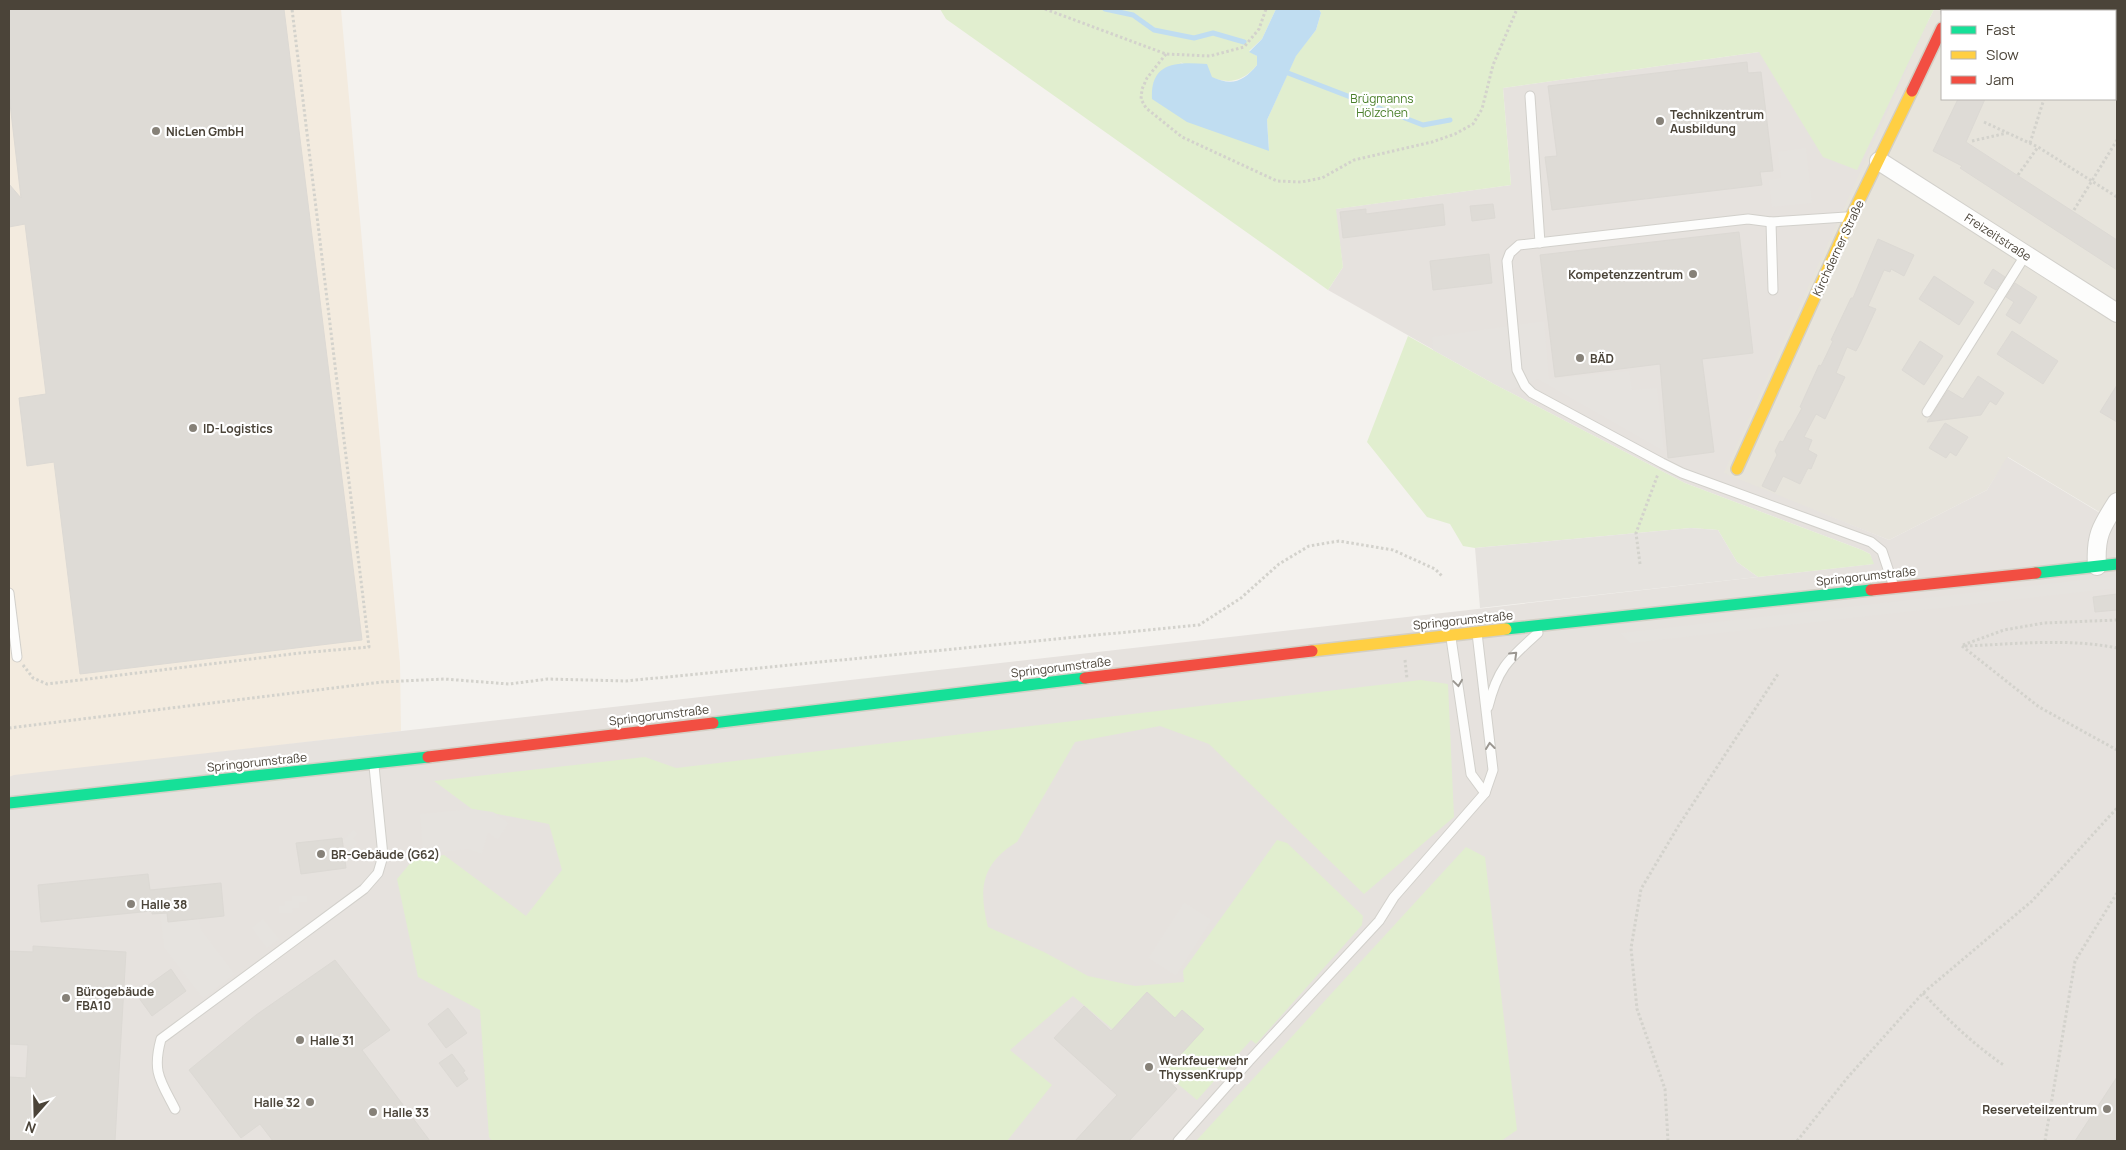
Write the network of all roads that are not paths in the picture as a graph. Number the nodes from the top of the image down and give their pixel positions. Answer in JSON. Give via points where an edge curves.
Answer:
{"nodes":[{"id":1,"x":1941,"y":30,"type":"edge"},
{"id":2,"x":1530,"y":96,"type":"dead end"},
{"id":3,"x":1879,"y":161,"type":"junction"},
{"id":4,"x":1852,"y":217,"type":"junction"},
{"id":5,"x":1771,"y":222,"type":"junction"},
{"id":6,"x":1540,"y":243,"type":"junction"},
{"id":7,"x":2026,"y":254,"type":"junction"},
{"id":8,"x":1773,"y":290,"type":"dead end"},
{"id":9,"x":2117,"y":313,"type":"edge"},
{"id":10,"x":1927,"y":412,"type":"dead end"},
{"id":11,"x":1737,"y":469,"type":"dead end"},
{"id":12,"x":2117,"y":502,"type":"edge"},
{"id":13,"x":2117,"y":564,"type":"edge"},
{"id":14,"x":2097,"y":566,"type":"junction"},
{"id":15,"x":1894,"y":587,"type":"junction"},
{"id":16,"x":9,"y":592,"type":"edge"},
{"id":17,"x":1548,"y":624,"type":"junction"},
{"id":18,"x":1477,"y":632,"type":"junction"},
{"id":19,"x":1450,"y":635,"type":"junction"},
{"id":20,"x":16,"y":657,"type":"road end"},
{"id":21,"x":1487,"y":714,"type":"junction"},
{"id":22,"x":374,"y":763,"type":"junction"},
{"id":23,"x":1485,"y":793,"type":"junction"},
{"id":24,"x":9,"y":803,"type":"edge"},
{"id":25,"x":174,"y":1109,"type":"dead end"},
{"id":26,"x":1178,"y":1141,"type":"edge"}],
"edges":[{"from":1,"to":3,"type":"street","name":"Kirchderner Straße"},
{"from":2,"to":6,"type":"lane"},
{"from":3,"to":4,"type":"street","name":"Kirchderner Straße"},
{"from":3,"to":7,"type":"street","name":"Freizeitstraße"},
{"from":4,"to":5,"type":"lane"},
{"from":4,"to":11,"type":"street","name":"Kirchderner Straße"},
{"from":5,"to":6,"type":"lane","via":[[1748,219]]},
{"from":5,"to":8,"type":"lane"},
{"from":6,"to":15,"type":"lane","via":[[1519,245],[1507,260],[1517,370],[1532,393],[1682,473],[1871,542],[1882,551]]},
{"from":7,"to":9,"type":"street","name":"Freizeitstraße"},
{"from":7,"to":10,"type":"lane"},
{"from":12,"to":14,"type":"street","via":[[2096,545]]},
{"from":13,"to":14,"type":"street","name":"Springorumstraße"},
{"from":14,"to":15,"type":"street","name":"Springorumstraße"},
{"from":15,"to":17,"type":"street","name":"Springorumstraße"},
{"from":16,"to":20,"type":"lane"},
{"from":17,"to":18,"type":"street","name":"Springorumstraße"},
{"from":21,"to":17,"type":"lane","one_way":true,"via":[[1493,690],[1509,659]]},
{"from":18,"to":19,"type":"street","name":"Springorumstraße"},
{"from":18,"to":21,"type":"lane"},
{"from":19,"to":22,"type":"street","name":"Springorumstraße"},
{"from":19,"to":23,"type":"lane","one_way":true,"via":[[1471,774]]},
{"from":23,"to":21,"type":"lane","one_way":true,"via":[[1494,770]]},
{"from":22,"to":24,"type":"street","name":"Springorumstraße"},
{"from":22,"to":25,"type":"lane","via":[[383,856],[378,873],[364,889],[161,1039],[156,1058],[159,1079]]},
{"from":23,"to":26,"type":"lane","via":[[1394,897],[1379,921]]}]}
